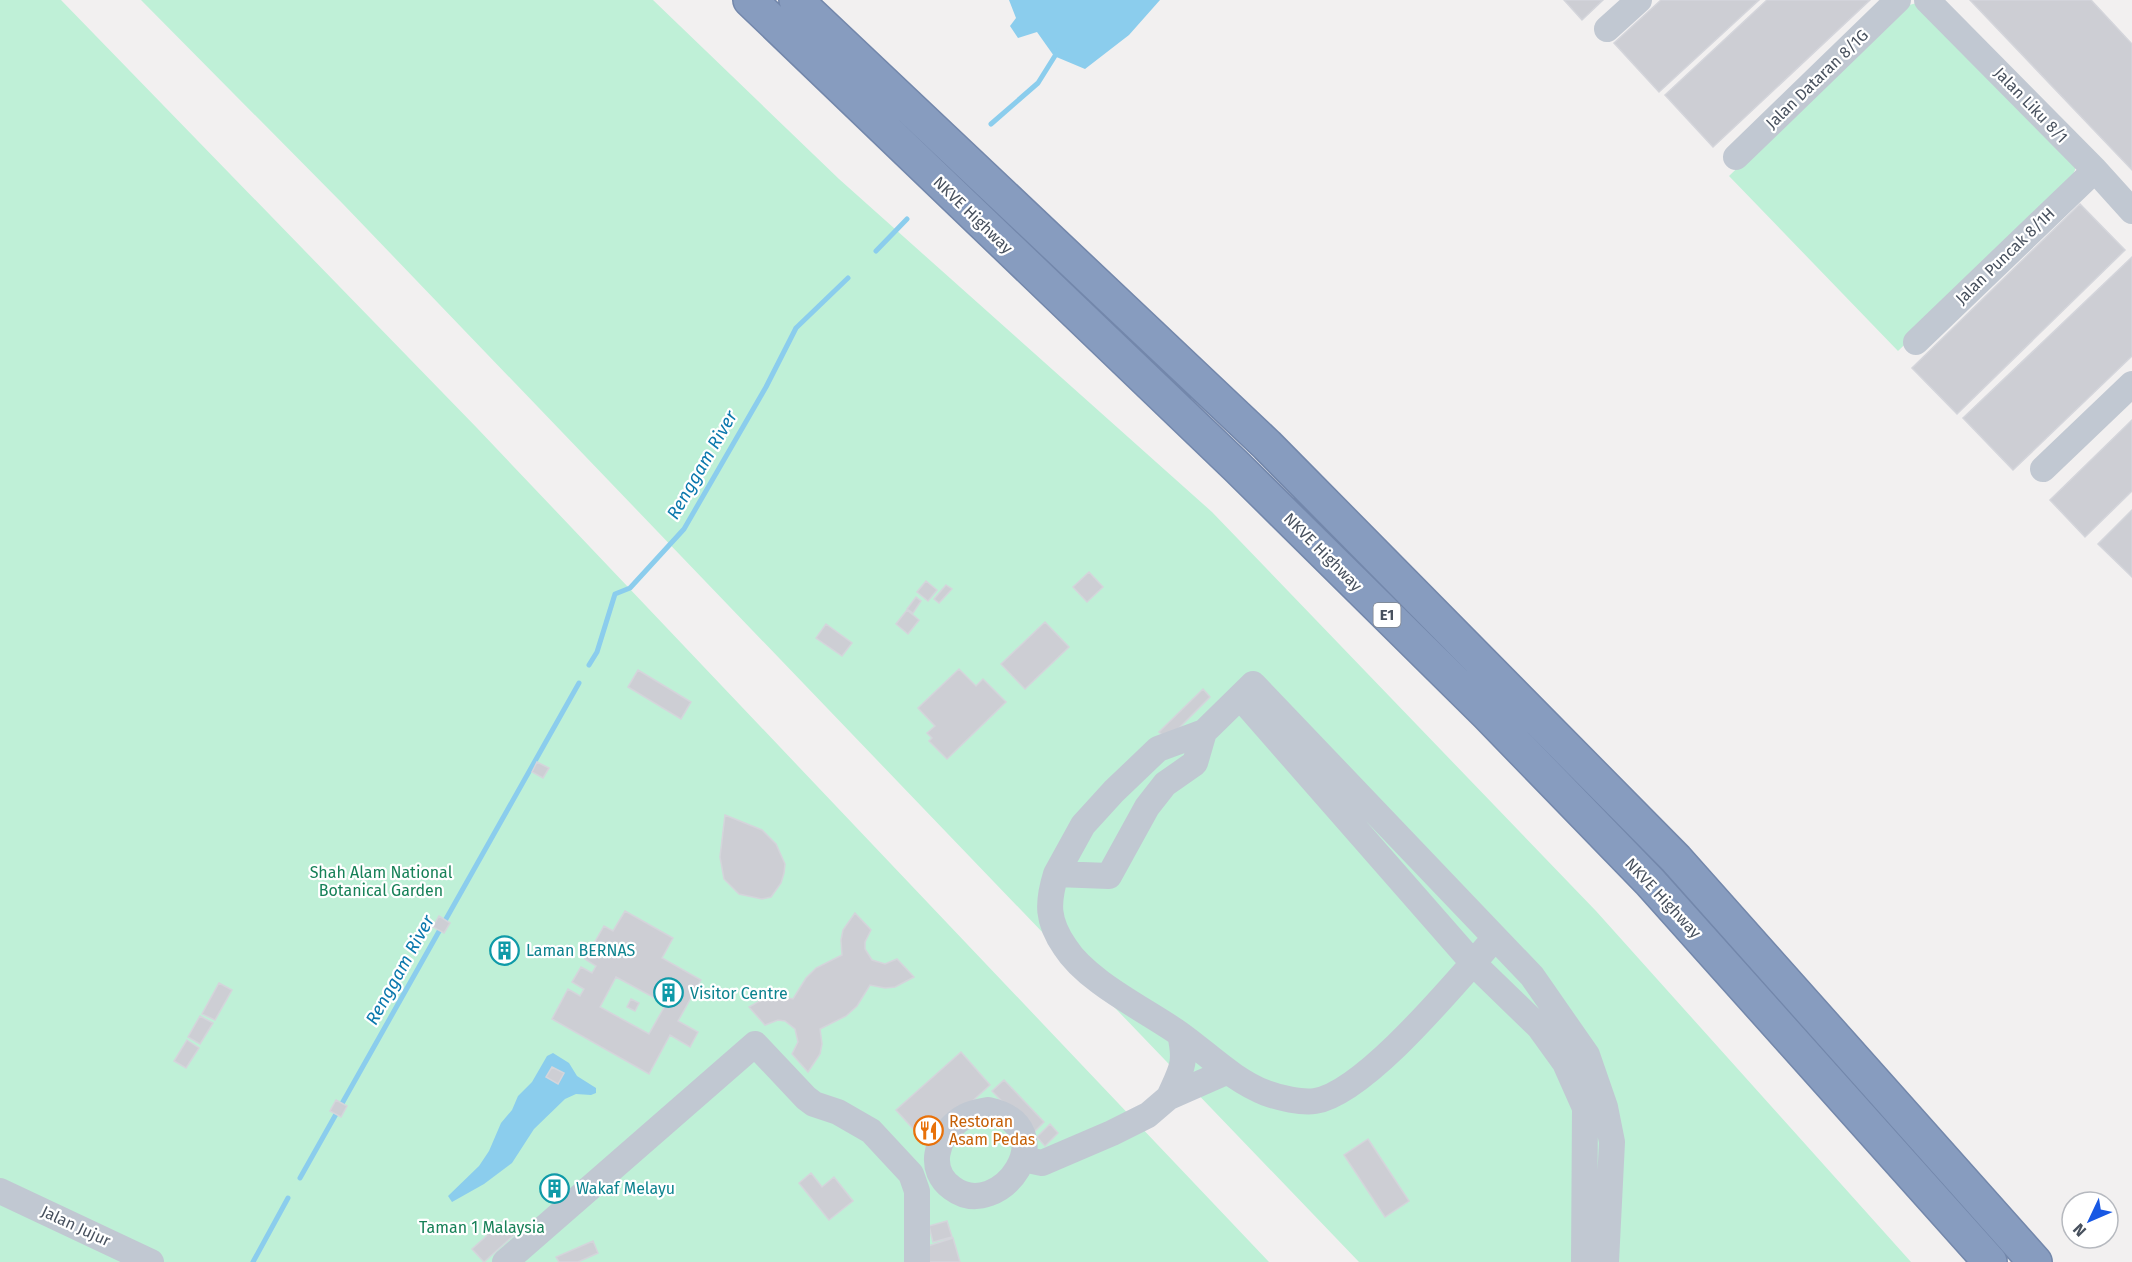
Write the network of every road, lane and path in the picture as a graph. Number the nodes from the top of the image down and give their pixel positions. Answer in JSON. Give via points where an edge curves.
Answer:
{"nodes":[{"id":1,"x":750,"y":0,"type":"edge"},
{"id":2,"x":796,"y":0,"type":"edge"},
{"id":3,"x":1639,"y":0,"type":"edge"},
{"id":4,"x":1898,"y":0,"type":"edge"},
{"id":5,"x":1927,"y":0,"type":"edge"},
{"id":6,"x":1607,"y":29,"type":"dead end"},
{"id":7,"x":1736,"y":157,"type":"dead end"},
{"id":8,"x":2095,"y":170,"type":"junction"},
{"id":9,"x":2132,"y":211,"type":"edge"},
{"id":10,"x":1916,"y":342,"type":"dead end"},
{"id":11,"x":2132,"y":384,"type":"edge"},
{"id":12,"x":2043,"y":469,"type":"dead end"},
{"id":13,"x":1240,"y":697,"type":"junction"},
{"id":14,"x":1204,"y":732,"type":"junction"},
{"id":15,"x":1056,"y":874,"type":"junction"},
{"id":16,"x":1495,"y":938,"type":"junction"},
{"id":17,"x":1473,"y":963,"type":"junction"},
{"id":18,"x":1180,"y":1034,"type":"junction"},
{"id":19,"x":1228,"y":1071,"type":"junction"},
{"id":20,"x":1169,"y":1097,"type":"junction"},
{"id":21,"x":1023,"y":1160,"type":"junction"},
{"id":22,"x":943,"y":1178,"type":"junction"},
{"id":23,"x":0,"y":1191,"type":"edge"},
{"id":24,"x":917,"y":1191,"type":"junction"},
{"id":25,"x":152,"y":1262,"type":"edge"},
{"id":26,"x":505,"y":1262,"type":"edge"},
{"id":27,"x":917,"y":1262,"type":"edge"},
{"id":28,"x":1584,"y":1262,"type":"edge"},
{"id":29,"x":1606,"y":1262,"type":"edge"},
{"id":30,"x":1990,"y":1262,"type":"edge"},
{"id":31,"x":2035,"y":1262,"type":"edge"}],
"edges":[{"from":1,"to":30,"type":"highway","name":"NKVE Highway","number":"E1","via":[[1246,476],[1487,714],[1650,882]]},
{"from":2,"to":31,"type":"highway","number":"E1","via":[[1267,445],[1676,859]]},
{"from":3,"to":6,"type":"street"},
{"from":4,"to":7,"type":"street","name":"Jalan Dataran 8/1G"},
{"from":5,"to":8,"type":"street","name":"Jalan Liku 8/1"},
{"from":8,"to":9,"type":"street","name":"Jalan Liku 8/1"},
{"from":8,"to":10,"type":"street","name":"Jalan Puncak 8/1H"},
{"from":11,"to":12,"type":"street"},
{"from":13,"to":14,"type":"street"},
{"from":13,"to":16,"type":"street","via":[[1253,684]]},
{"from":13,"to":17,"type":"street"},
{"from":14,"to":15,"type":"street","via":[[1158,749],[1114,791],[1083,825]]},
{"from":14,"to":15,"type":"street","via":[[1195,763],[1165,784],[1147,807],[1108,876]]},
{"from":15,"to":18,"type":"street","via":[[1049,908],[1069,953],[1127,1001]]},
{"from":16,"to":17,"type":"street"},
{"from":16,"to":29,"type":"street","via":[[1532,976],[1587,1055],[1605,1107],[1612,1142]]},
{"from":17,"to":19,"type":"street","via":[[1399,1043],[1333,1096],[1314,1101],[1266,1093]]},
{"from":17,"to":28,"type":"street","via":[[1539,1027],[1565,1063],[1585,1108]]},
{"from":18,"to":19,"type":"street"},
{"from":18,"to":20,"type":"street","via":[[1184,1054]]},
{"from":19,"to":20,"type":"street"},
{"from":20,"to":21,"type":"street","via":[[1148,1115],[1112,1133],[1042,1163]]},
{"from":21,"to":22,"type":"street","via":[[1011,1178],[988,1194],[962,1194]]},
{"from":21,"to":22,"type":"street","via":[[1023,1139],[1010,1119],[988,1110],[973,1113],[959,1120],[941,1141],[936,1155]]},
{"from":22,"to":24,"type":"street"},
{"from":23,"to":25,"type":"street","name":"Jalan Jujur"},
{"from":24,"to":26,"type":"street","via":[[911,1174],[871,1131],[838,1112],[814,1104],[755,1044]]},
{"from":24,"to":27,"type":"street"}]}
